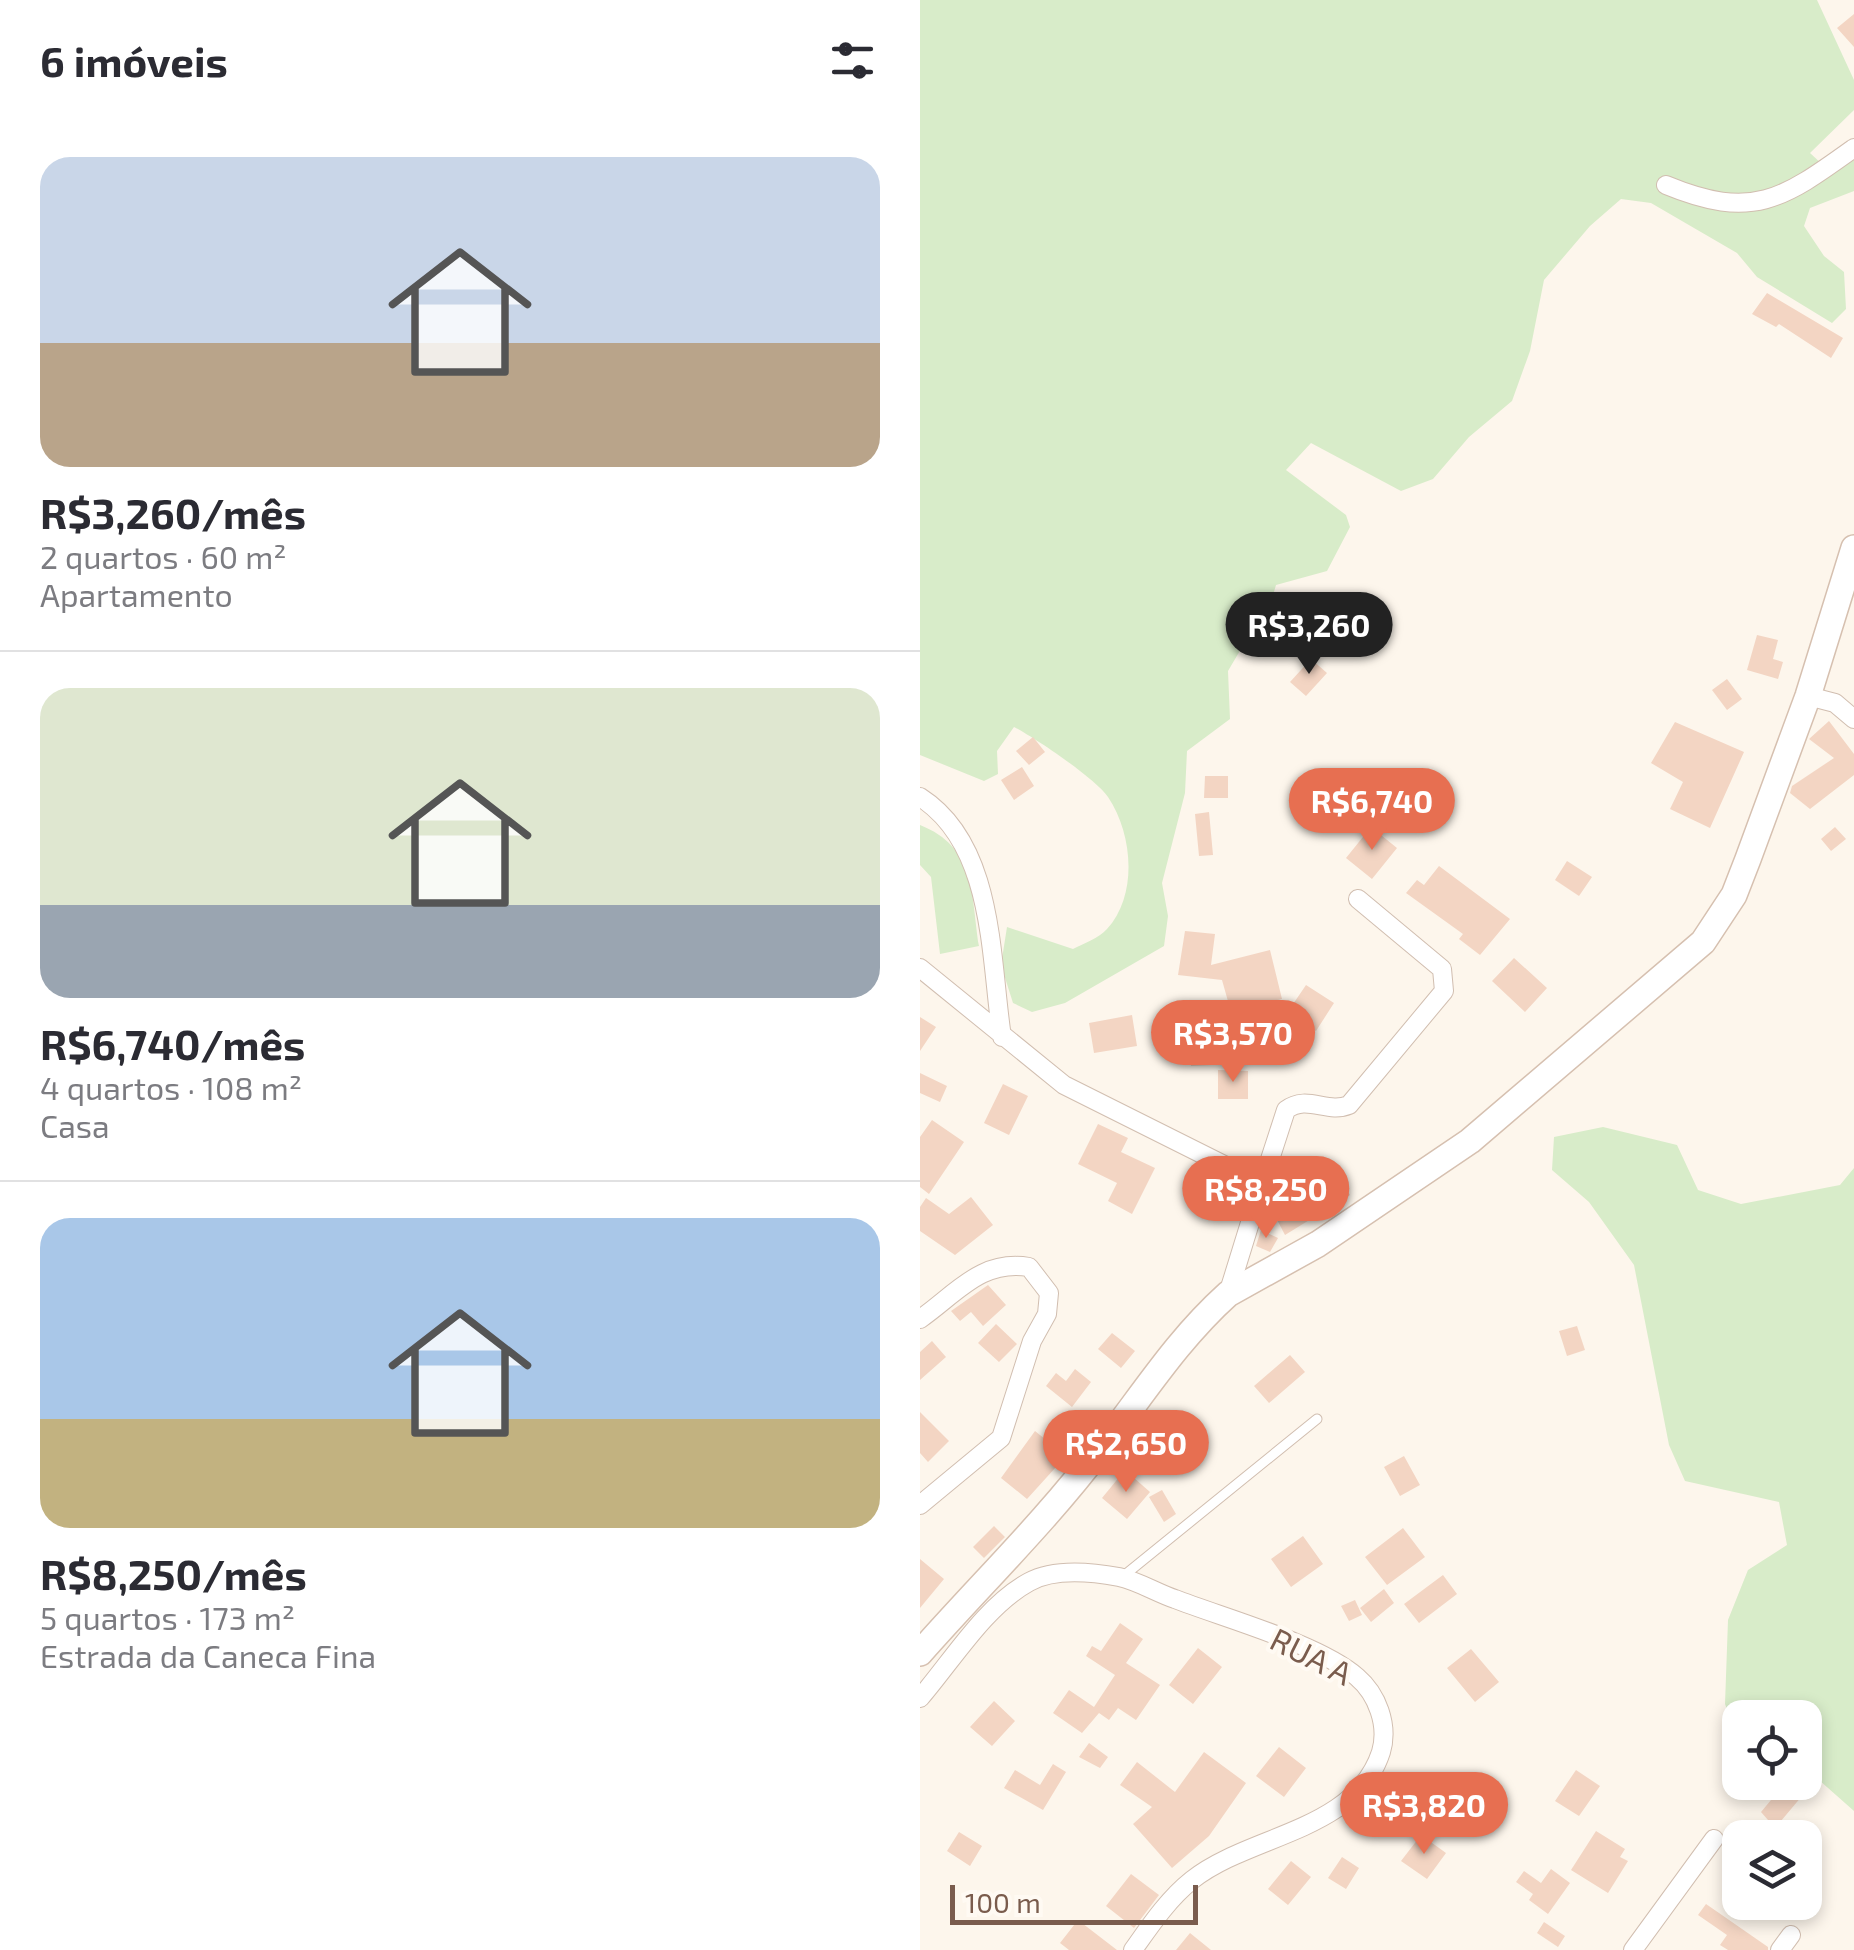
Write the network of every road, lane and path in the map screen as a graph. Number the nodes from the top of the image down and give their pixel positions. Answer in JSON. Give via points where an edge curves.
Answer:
{"nodes":[{"id":1,"x":1854,"y":148,"type":"edge"},
{"id":2,"x":1666,"y":185,"type":"dead end"},
{"id":3,"x":1854,"y":548,"type":"edge"},
{"id":4,"x":1808,"y":696,"type":"junction"},
{"id":5,"x":1854,"y":719,"type":"edge"},
{"id":6,"x":920,"y":797,"type":"edge"},
{"id":7,"x":1358,"y":900,"type":"dead end"},
{"id":8,"x":920,"y":968,"type":"edge"},
{"id":9,"x":1002,"y":1037,"type":"junction"},
{"id":10,"x":1262,"y":1184,"type":"junction"},
{"id":11,"x":1228,"y":1294,"type":"junction"},
{"id":12,"x":920,"y":1320,"type":"edge"},
{"id":13,"x":1316,"y":1419,"type":"dead end"},
{"id":14,"x":920,"y":1505,"type":"edge"},
{"id":15,"x":1121,"y":1578,"type":"junction"},
{"id":16,"x":920,"y":1653,"type":"edge"},
{"id":17,"x":920,"y":1698,"type":"edge"},
{"id":18,"x":1714,"y":1840,"type":"dead end"},
{"id":19,"x":1133,"y":1950,"type":"edge"},
{"id":20,"x":1634,"y":1950,"type":"edge"}],
"edges":[{"from":1,"to":2,"type":"street","via":[[1798,188],[1750,205],[1703,200]]},
{"from":3,"to":4,"type":"street"},
{"from":4,"to":5,"type":"street","via":[[1836,703]]},
{"from":4,"to":11,"type":"street","via":[[1734,894],[1703,942],[1470,1141],[1318,1244]]},
{"from":6,"to":9,"type":"street","via":[[948,822],[974,868]]},
{"from":7,"to":10,"type":"street","via":[[1442,969],[1444,991],[1349,1105],[1332,1109],[1304,1102],[1286,1110]]},
{"from":8,"to":9,"type":"street"},
{"from":9,"to":10,"type":"street","via":[[1064,1085]]},
{"from":10,"to":11,"type":"street"},
{"from":11,"to":16,"type":"street","via":[[1176,1344],[1102,1447]]},
{"from":12,"to":14,"type":"street","via":[[956,1288],[1006,1263],[1029,1267],[1049,1292],[1001,1438]]},
{"from":13,"to":15,"type":"lane"},
{"from":15,"to":17,"type":"street","name":"RUA A","via":[[1064,1572],[1030,1581],[989,1616]]},
{"from":15,"to":19,"type":"street","name":"RUA A","via":[[1298,1645],[1355,1675],[1375,1697],[1382,1721],[1382,1751],[1342,1807],[1190,1881]]},
{"from":18,"to":20,"type":"street"}]}
